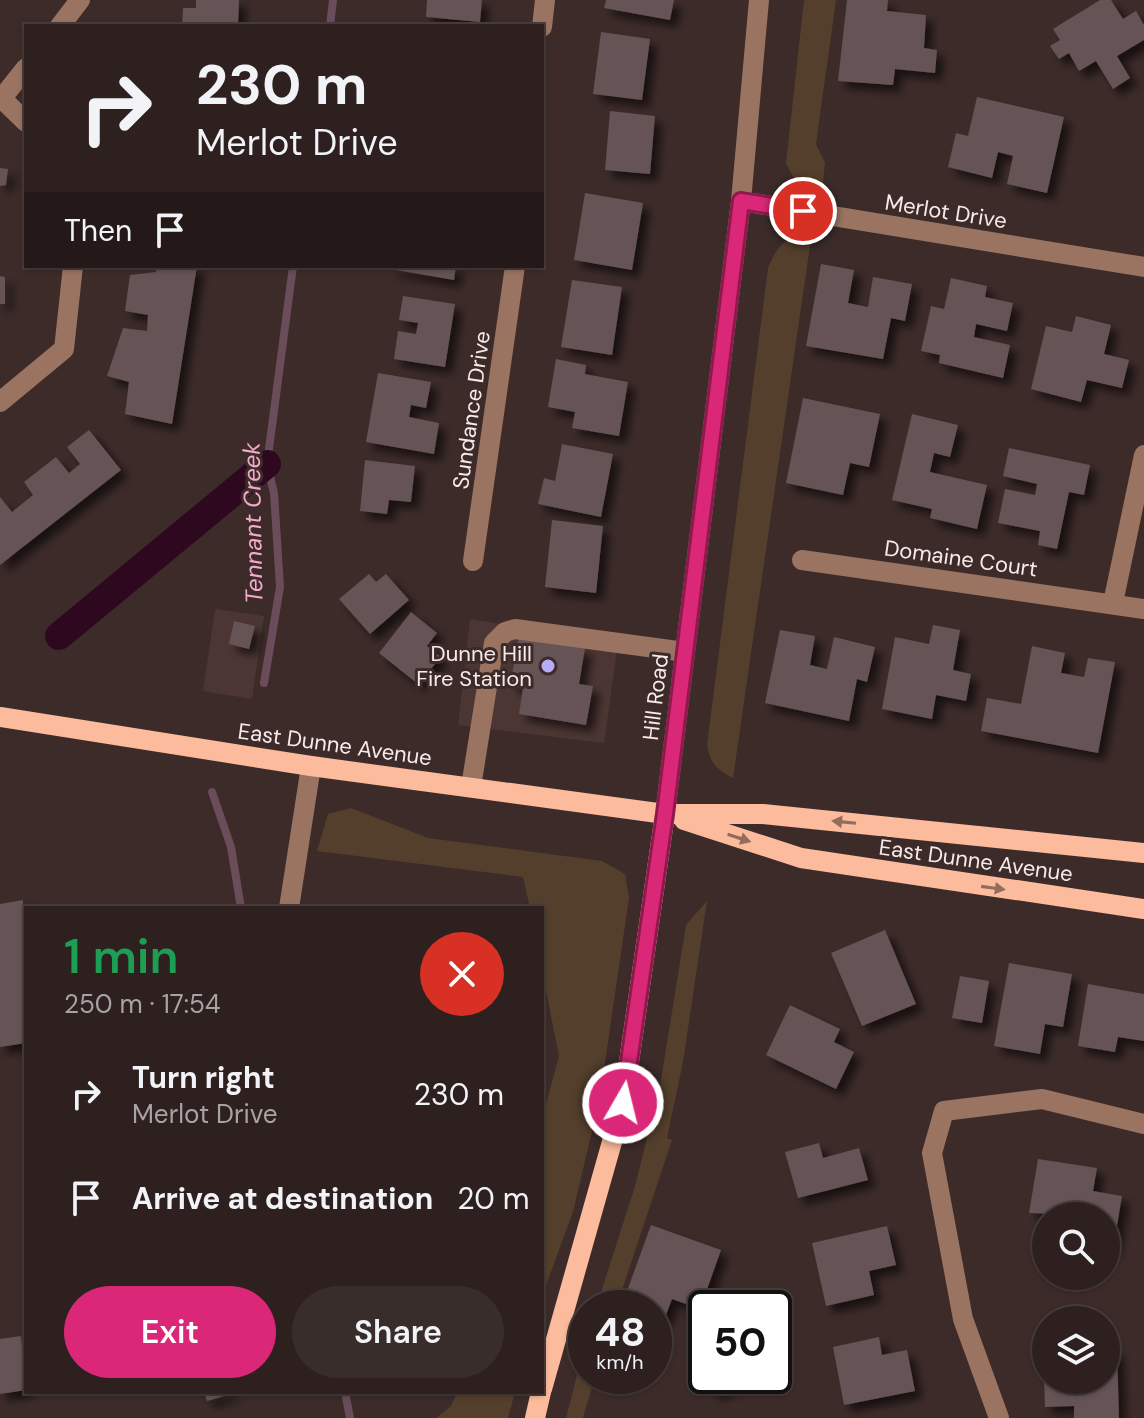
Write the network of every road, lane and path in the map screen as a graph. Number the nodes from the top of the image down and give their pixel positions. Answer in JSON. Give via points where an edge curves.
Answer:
{"nodes":[{"id":1,"x":80,"y":0,"type":"edge"},
{"id":2,"x":545,"y":0,"type":"edge"},
{"id":3,"x":759,"y":0,"type":"edge"},
{"id":4,"x":62,"y":24,"type":"edge"},
{"id":5,"x":542,"y":24,"type":"edge"},
{"id":6,"x":24,"y":70,"type":"edge"},
{"id":7,"x":1,"y":97,"type":"edge"},
{"id":8,"x":24,"y":120,"type":"edge"},
{"id":9,"x":741,"y":201,"type":"junction"},
{"id":10,"x":1144,"y":267,"type":"edge"},
{"id":11,"x":73,"y":268,"type":"edge"},
{"id":12,"x":515,"y":268,"type":"edge"},
{"id":13,"x":0,"y":402,"type":"edge"},
{"id":14,"x":1144,"y":455,"type":"edge"},
{"id":15,"x":802,"y":560,"type":"dead end"},
{"id":16,"x":473,"y":561,"type":"dead end"},
{"id":17,"x":1113,"y":603,"type":"junction"},
{"id":18,"x":1144,"y":609,"type":"edge"},
{"id":19,"x":685,"y":652,"type":"junction"},
{"id":20,"x":0,"y":717,"type":"edge"},
{"id":21,"x":311,"y":766,"type":"junction"},
{"id":22,"x":471,"y":787,"type":"junction"},
{"id":23,"x":665,"y":814,"type":"junction"},
{"id":24,"x":1144,"y":853,"type":"edge"},
{"id":25,"x":289,"y":906,"type":"edge"},
{"id":26,"x":1144,"y":909,"type":"edge"},
{"id":27,"x":1144,"y":1124,"type":"edge"},
{"id":28,"x":544,"y":1383,"type":"edge"},
{"id":29,"x":541,"y":1394,"type":"edge"},
{"id":30,"x":535,"y":1418,"type":"edge"},
{"id":31,"x":999,"y":1418,"type":"edge"}],
"edges":[{"from":1,"to":4,"type":"street"},
{"from":2,"to":5,"type":"street"},
{"from":3,"to":9,"type":"street","name":"Hill Road"},
{"from":6,"to":7,"type":"street"},
{"from":7,"to":8,"type":"street"},
{"from":9,"to":10,"type":"street","name":"Merlot Drive"},
{"from":9,"to":19,"type":"street","name":"Hill Road"},
{"from":11,"to":13,"type":"street","via":[[64,349]]},
{"from":12,"to":16,"type":"street","name":"Sundance Drive"},
{"from":14,"to":17,"type":"street"},
{"from":15,"to":17,"type":"street","name":"Domaine Court"},
{"from":17,"to":18,"type":"street","name":"Domaine Court"},
{"from":19,"to":22,"type":"street","via":[[515,629],[505,632],[494,643]]},
{"from":19,"to":23,"type":"street","name":"Hill Road"},
{"from":20,"to":21,"type":"main road","name":"East Dunne Avenue"},
{"from":21,"to":22,"type":"main road","name":"East Dunne Avenue"},
{"from":21,"to":25,"type":"street"},
{"from":22,"to":23,"type":"main road","name":"East Dunne Avenue"},
{"from":24,"to":23,"type":"main road","name":"East Dunne Avenue","one_way":true,"via":[[763,814]]},
{"from":23,"to":26,"type":"main road","name":"East Dunne Avenue","one_way":true,"via":[[801,858]]},
{"from":23,"to":28,"type":"main road","name":"Hill Road","via":[[623,1103]]},
{"from":27,"to":31,"type":"street","via":[[1042,1099],[944,1111],[932,1153],[963,1319]]},
{"from":29,"to":30,"type":"main road","name":"Hill Road"}]}
